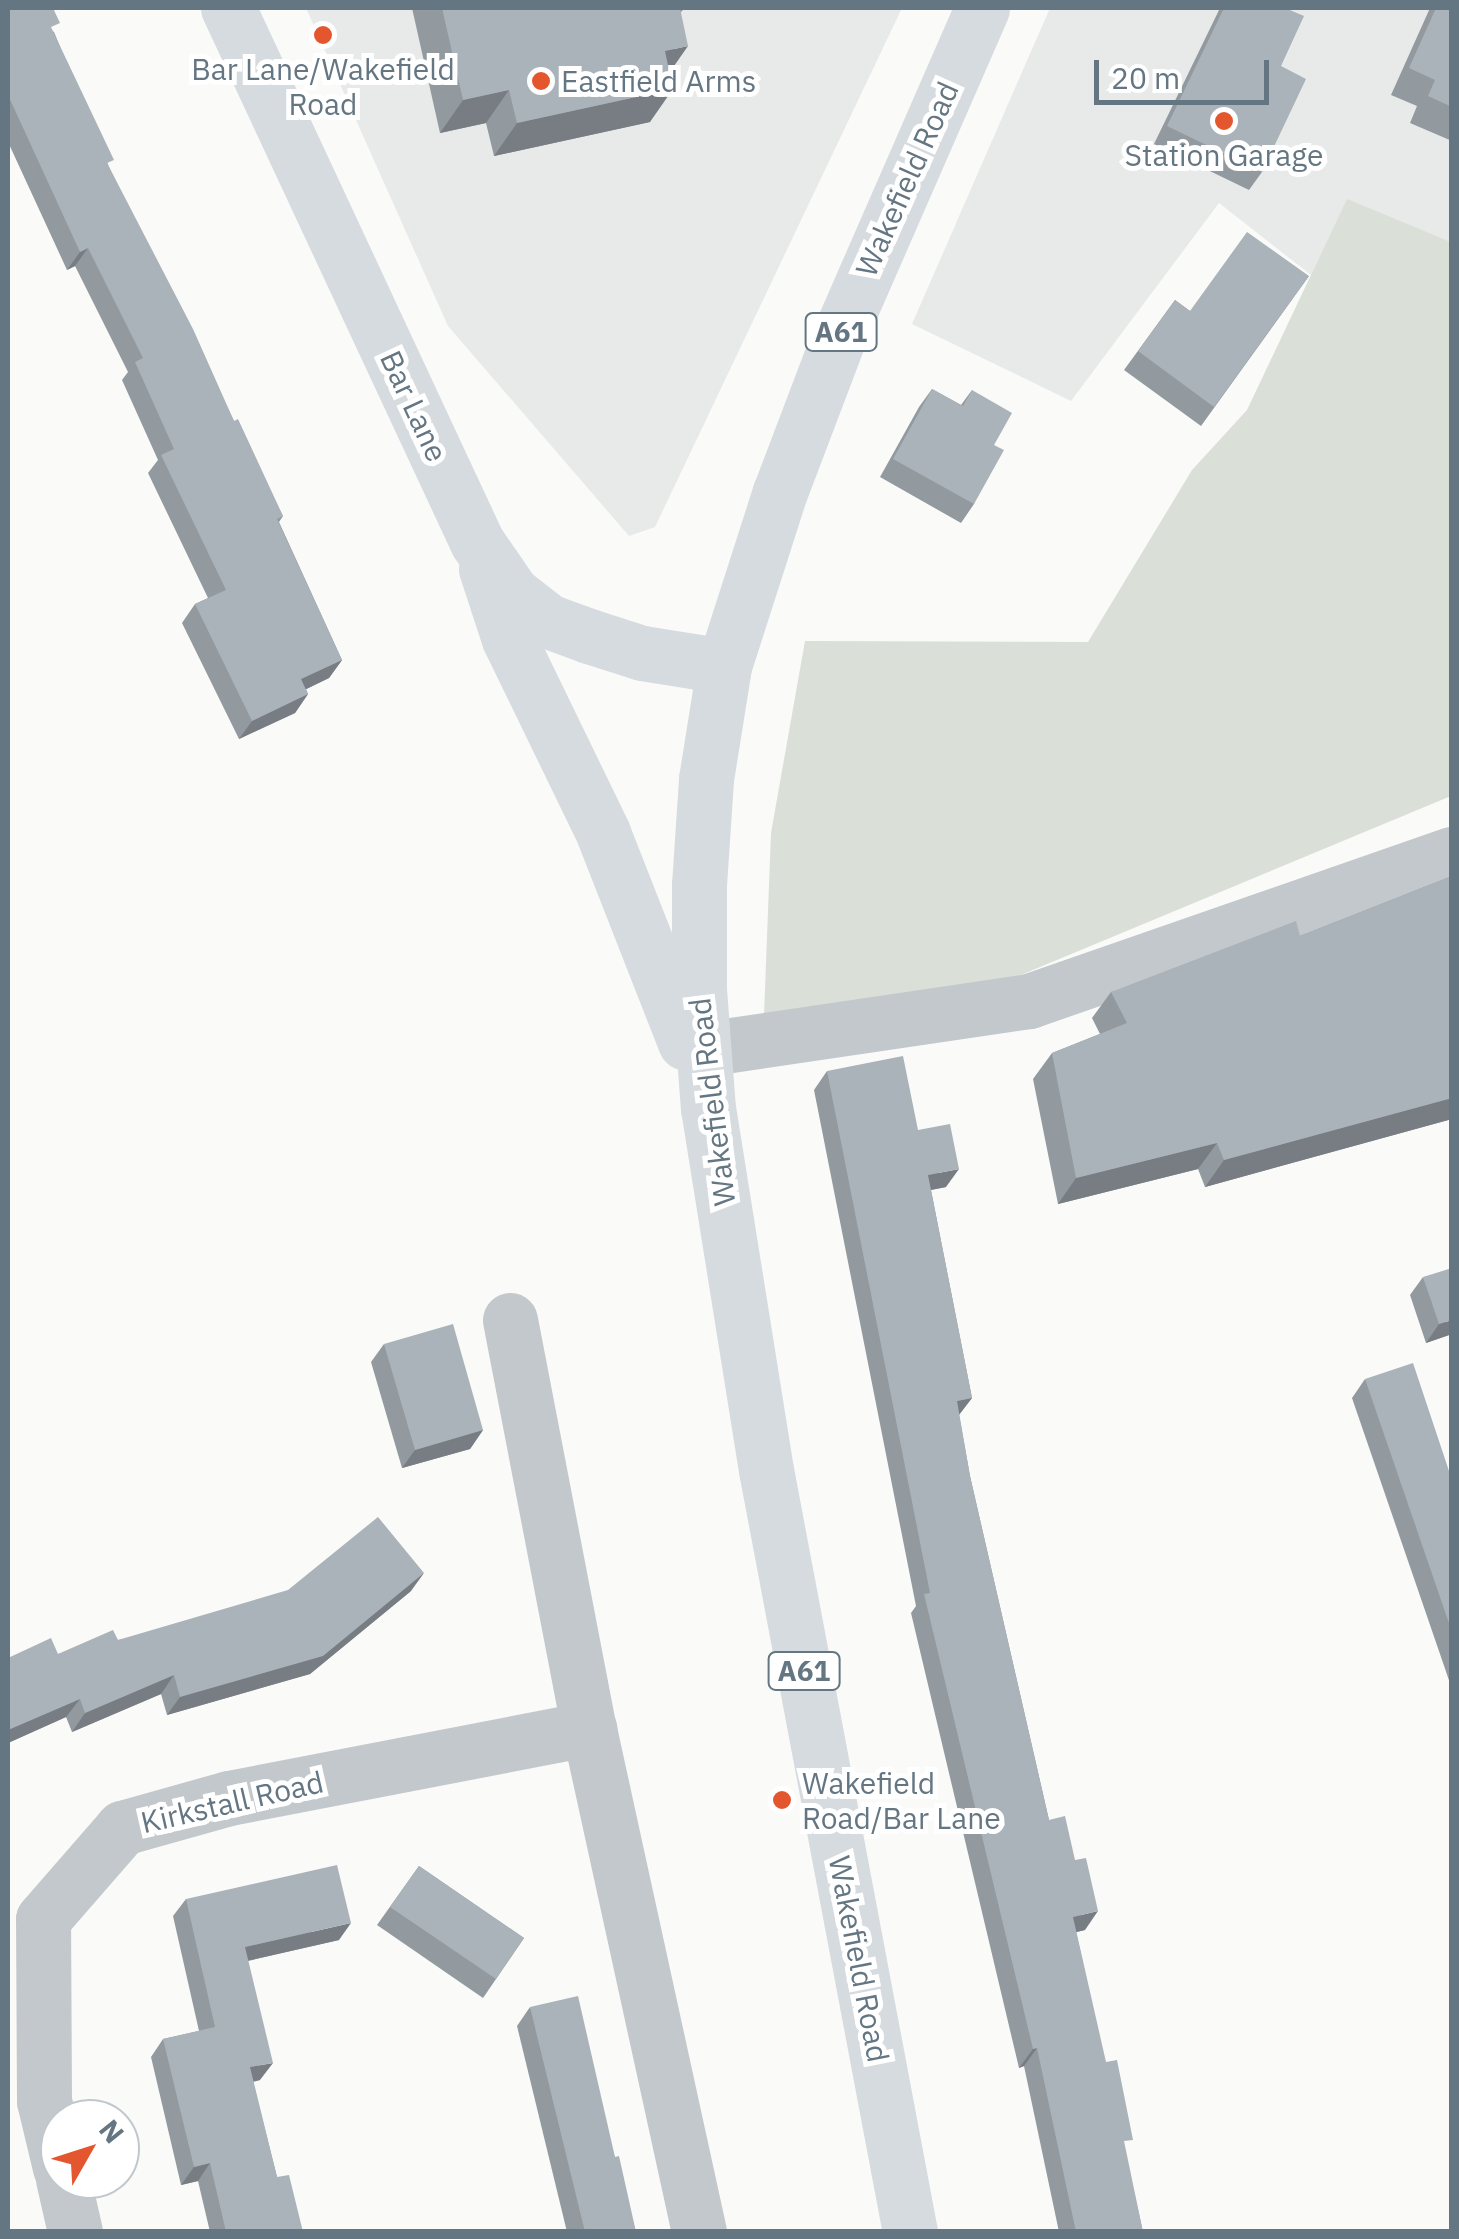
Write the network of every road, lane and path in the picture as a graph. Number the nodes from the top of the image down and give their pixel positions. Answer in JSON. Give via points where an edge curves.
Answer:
{"nodes":[{"id":1,"x":228,"y":8,"type":"edge"},
{"id":2,"x":982,"y":8,"type":"edge"},
{"id":3,"x":478,"y":542,"type":"junction"},
{"id":4,"x":724,"y":666,"type":"junction"},
{"id":5,"x":1452,"y":854,"type":"edge"},
{"id":6,"x":704,"y":1049,"type":"junction"},
{"id":7,"x":708,"y":1108,"type":"junction"},
{"id":8,"x":510,"y":1320,"type":"dead end"},
{"id":9,"x":589,"y":1729,"type":"junction"},
{"id":10,"x":44,"y":2099,"type":"edge"},
{"id":11,"x":67,"y":2199,"type":"edge"},
{"id":12,"x":75,"y":2232,"type":"edge"},
{"id":13,"x":699,"y":2232,"type":"edge"},
{"id":14,"x":910,"y":2232,"type":"edge"}],
"edges":[{"from":1,"to":3,"type":"main road","name":"Bar Lane"},
{"from":2,"to":4,"type":"main road","name":"Wakefield Road","number":"A61","via":[[842,329]]},
{"from":3,"to":4,"type":"main road","name":"Bar Lane","via":[[512,593],[548,622],[642,653]]},
{"from":3,"to":7,"type":"main road","via":[[510,639],[631,900]]},
{"from":4,"to":6,"type":"main road","name":"Wakefield Road","number":"A61","via":[[706,779],[699,884]]},
{"from":5,"to":6,"type":"street","via":[[1029,1001]]},
{"from":6,"to":7,"type":"main road","name":"Wakefield Road","number":"A61"},
{"from":7,"to":14,"type":"main road","name":"Wakefield Road","number":"A61","via":[[766,1470]]},
{"from":8,"to":9,"type":"street"},
{"from":9,"to":10,"type":"street","name":"Kirkstall Road","via":[[229,1798],[122,1828],[43,1919]]},
{"from":9,"to":13,"type":"street"},
{"from":11,"to":12,"type":"street"}]}
